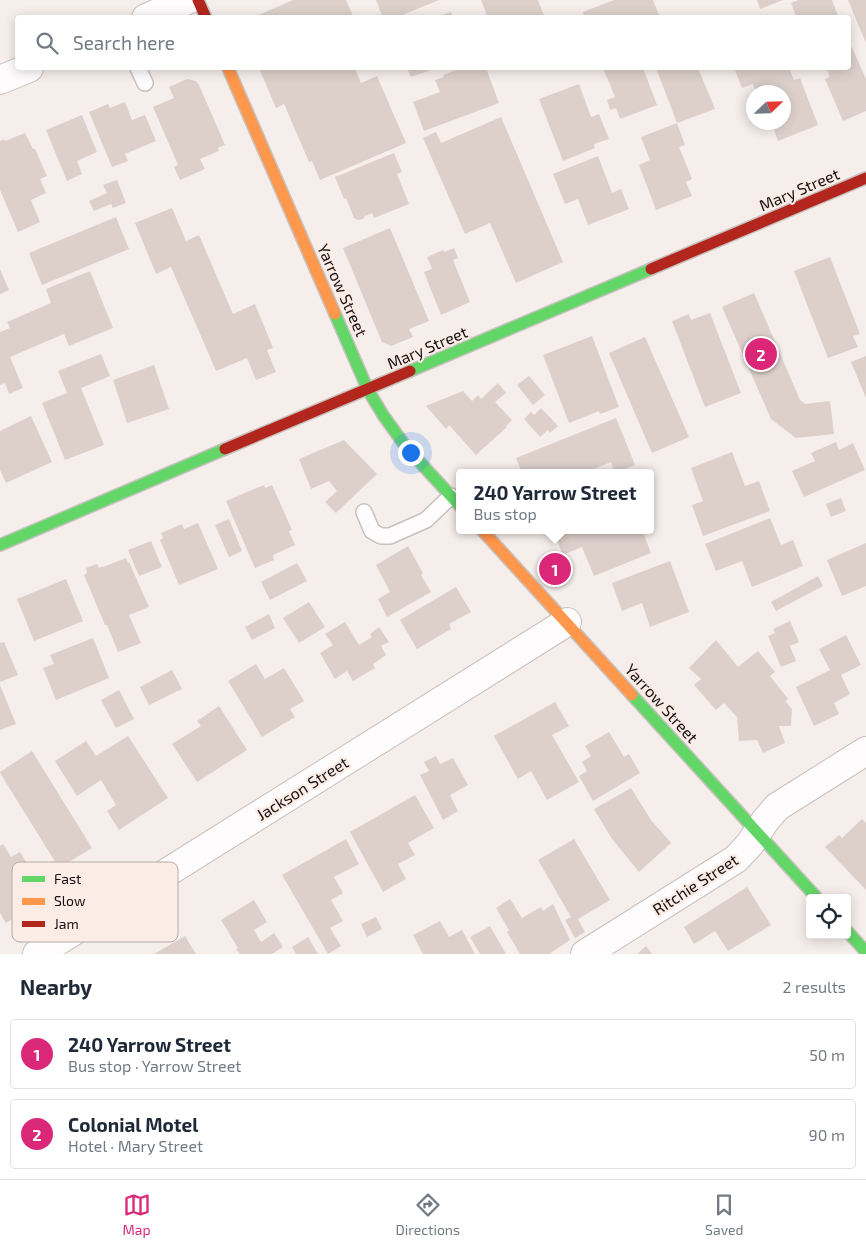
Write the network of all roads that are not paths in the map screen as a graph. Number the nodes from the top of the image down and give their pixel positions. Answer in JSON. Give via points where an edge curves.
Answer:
{"nodes":[{"id":1,"x":188,"y":0,"type":"edge"},
{"id":2,"x":198,"y":0,"type":"edge"},
{"id":3,"x":153,"y":15,"type":"edge"},
{"id":4,"x":205,"y":15,"type":"edge"},
{"id":5,"x":24,"y":70,"type":"edge"},
{"id":6,"x":139,"y":70,"type":"edge"},
{"id":7,"x":229,"y":70,"type":"edge"},
{"id":8,"x":0,"y":80,"type":"edge"},
{"id":9,"x":145,"y":83,"type":"dead end"},
{"id":10,"x":866,"y":178,"type":"edge"},
{"id":11,"x":368,"y":390,"type":"junction"},
{"id":12,"x":455,"y":501,"type":"edge"},
{"id":13,"x":364,"y":512,"type":"dead end"},
{"id":14,"x":486,"y":534,"type":"edge"},
{"id":15,"x":0,"y":545,"type":"edge"},
{"id":16,"x":567,"y":622,"type":"junction"},
{"id":17,"x":866,"y":751,"type":"edge"},
{"id":18,"x":758,"y":832,"type":"junction"},
{"id":19,"x":178,"y":866,"type":"edge"},
{"id":20,"x":813,"y":894,"type":"edge"},
{"id":21,"x":851,"y":935,"type":"edge"},
{"id":22,"x":56,"y":942,"type":"edge"},
{"id":23,"x":866,"y":952,"type":"edge"},
{"id":24,"x":37,"y":954,"type":"edge"},
{"id":25,"x":586,"y":954,"type":"edge"}],
"edges":[{"from":1,"to":3,"type":"street"},
{"from":2,"to":4,"type":"street"},
{"from":5,"to":8,"type":"street"},
{"from":6,"to":9,"type":"lane"},
{"from":7,"to":11,"type":"street","name":"Yarrow Street"},
{"from":10,"to":11,"type":"street","name":"Mary Street"},
{"from":11,"to":12,"type":"street","name":"Yarrow Street","via":[[402,441]]},
{"from":11,"to":15,"type":"street","name":"Mary Street"},
{"from":12,"to":13,"type":"lane","via":[[426,520],[390,536],[372,531]]},
{"from":14,"to":16,"type":"street","name":"Yarrow Street"},
{"from":16,"to":18,"type":"street","name":"Yarrow Street"},
{"from":16,"to":19,"type":"street","name":"Jackson Street"},
{"from":17,"to":18,"type":"street","name":"Ritchie Street","via":[[777,807]]},
{"from":18,"to":20,"type":"street","name":"Yarrow Street"},
{"from":18,"to":25,"type":"street","name":"Ritchie Street","via":[[736,859]]},
{"from":21,"to":23,"type":"street"},
{"from":22,"to":24,"type":"street","name":"Jackson Street"}]}
